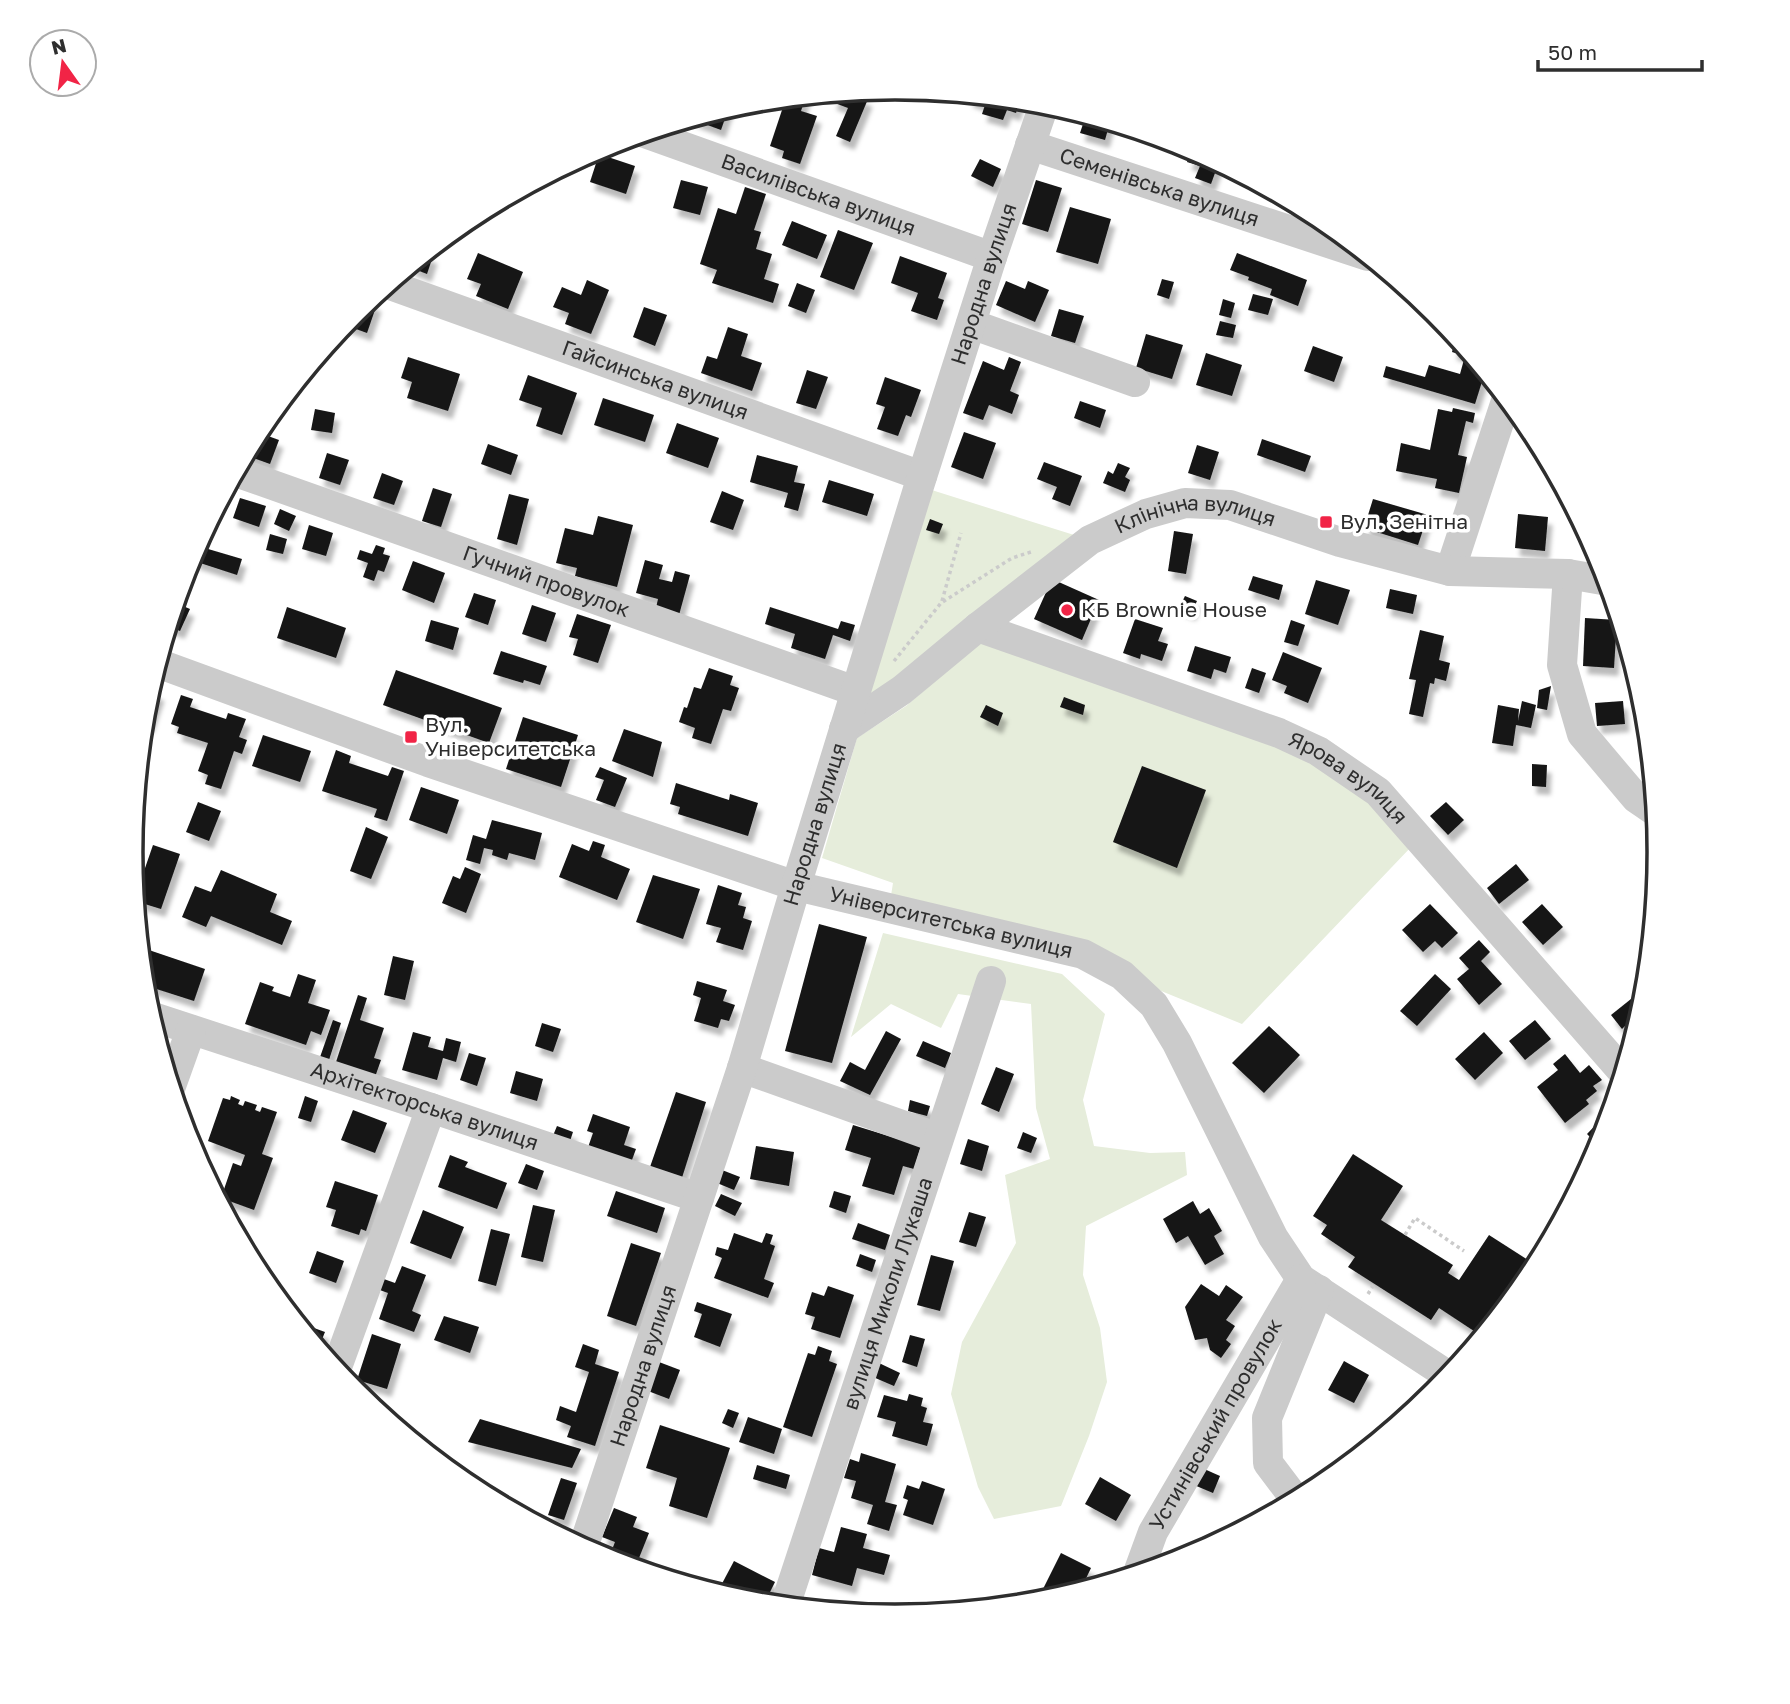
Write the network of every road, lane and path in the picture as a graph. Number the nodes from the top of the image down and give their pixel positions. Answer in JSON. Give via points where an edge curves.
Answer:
{"nodes":[{"id":1,"x":1041,"y":114,"type":"edge"},
{"id":2,"x":659,"y":138,"type":"edge"},
{"id":3,"x":1030,"y":145,"type":"junction"},
{"id":4,"x":1342,"y":248,"type":"edge"},
{"id":5,"x":992,"y":257,"type":"junction"},
{"id":6,"x":397,"y":288,"type":"edge"},
{"id":7,"x":971,"y":324,"type":"junction"},
{"id":8,"x":1135,"y":382,"type":"dead end"},
{"id":9,"x":1503,"y":410,"type":"edge"},
{"id":10,"x":245,"y":475,"type":"edge"},
{"id":11,"x":922,"y":476,"type":"junction"},
{"id":12,"x":961,"y":533,"type":"dead end"},
{"id":13,"x":1032,"y":551,"type":"dead end"},
{"id":14,"x":1450,"y":571,"type":"junction"},
{"id":15,"x":1568,"y":574,"type":"junction"},
{"id":16,"x":1595,"y":579,"type":"edge"},
{"id":17,"x":941,"y":603,"type":"junction"},
{"id":18,"x":978,"y":626,"type":"junction"},
{"id":19,"x":166,"y":666,"type":"edge"},
{"id":20,"x":890,"y":666,"type":"dead end"},
{"id":21,"x":855,"y":691,"type":"junction"},
{"id":22,"x":844,"y":729,"type":"junction"},
{"id":23,"x":1646,"y":805,"type":"edge"},
{"id":24,"x":796,"y":886,"type":"junction"},
{"id":25,"x":991,"y":981,"type":"dead end"},
{"id":26,"x":162,"y":1020,"type":"edge"},
{"id":27,"x":191,"y":1030,"type":"junction"},
{"id":28,"x":1616,"y":1064,"type":"edge"},
{"id":29,"x":742,"y":1068,"type":"junction"},
{"id":30,"x":176,"y":1072,"type":"edge"},
{"id":31,"x":431,"y":1108,"type":"junction"},
{"id":32,"x":938,"y":1138,"type":"junction"},
{"id":33,"x":699,"y":1198,"type":"junction"},
{"id":34,"x":1405,"y":1235,"type":"dead end"},
{"id":35,"x":1464,"y":1251,"type":"dead end"},
{"id":36,"x":1310,"y":1285,"type":"junction"},
{"id":37,"x":340,"y":1359,"type":"edge"},
{"id":38,"x":1440,"y":1370,"type":"edge"},
{"id":39,"x":1290,"y":1492,"type":"edge"},
{"id":40,"x":586,"y":1538,"type":"edge"},
{"id":41,"x":1142,"y":1562,"type":"edge"},
{"id":42,"x":788,"y":1597,"type":"edge"}],
"edges":[{"from":1,"to":3,"type":"street","name":"Народна вулиця"},
{"from":2,"to":5,"type":"street","name":"Василівська вулиця"},
{"from":3,"to":4,"type":"street","name":"Семенівська вулиця"},
{"from":3,"to":5,"type":"street","name":"Народна вулиця"},
{"from":5,"to":7,"type":"street","name":"Народна вулиця"},
{"from":6,"to":11,"type":"street","name":"Гайсинська вулиця"},
{"from":7,"to":8,"type":"street"},
{"from":7,"to":11,"type":"street","name":"Народна вулиця"},
{"from":9,"to":14,"type":"street"},
{"from":10,"to":21,"type":"street","name":"Гучний провулок"},
{"from":11,"to":21,"type":"street","name":"Народна вулиця"},
{"from":12,"to":17,"type":"path"},
{"from":13,"to":17,"type":"path","via":[[1012,558]]},
{"from":14,"to":15,"type":"street","name":"Клінічна вулиця"},
{"from":14,"to":18,"type":"street","name":"Клінічна вулиця","via":[[1340,542],[1230,505],[1185,503],[1146,514],[1090,540]]},
{"from":15,"to":16,"type":"street","name":"Клінічна вулиця"},
{"from":15,"to":23,"type":"street","via":[[1562,665],[1582,734]]},
{"from":17,"to":20,"type":"path"},
{"from":18,"to":22,"type":"street","name":"Клінічна вулиця","via":[[902,690]]},
{"from":18,"to":28,"type":"street","name":"Ярова вулиця","via":[[1279,733],[1318,751],[1378,792]]},
{"from":19,"to":24,"type":"street","name":"Університетська вулиця","via":[[428,762]]},
{"from":21,"to":22,"type":"street","name":"Народна вулиця"},
{"from":22,"to":24,"type":"street","name":"Народна вулиця"},
{"from":24,"to":29,"type":"street","name":"Народна вулиця"},
{"from":24,"to":36,"type":"street","name":"Університетська вулиця","via":[[1083,954],[1122,975],[1154,1005],[1273,1237]]},
{"from":25,"to":32,"type":"street","name":"вулиця Миколи Лукаша"},
{"from":26,"to":27,"type":"street","name":"Архітекторська вулиця"},
{"from":27,"to":30,"type":"street"},
{"from":27,"to":31,"type":"street","name":"Архітекторська вулиця"},
{"from":29,"to":32,"type":"street"},
{"from":29,"to":33,"type":"street","name":"Народна вулиця"},
{"from":31,"to":33,"type":"street","name":"Архітекторська вулиця"},
{"from":31,"to":37,"type":"street"},
{"from":32,"to":42,"type":"street","name":"вулиця Миколи Лукаша"},
{"from":33,"to":40,"type":"street","name":"Народна вулиця"},
{"from":34,"to":35,"type":"path","via":[[1415,1218]]},
{"from":36,"to":38,"type":"street","name":"Університетська вулиця"},
{"from":36,"to":39,"type":"street","name":"Устинівський провулок","via":[[1267,1418],[1268,1463]]},
{"from":36,"to":41,"type":"street","name":"Устинівський провулок","via":[[1172,1497]]}]}
